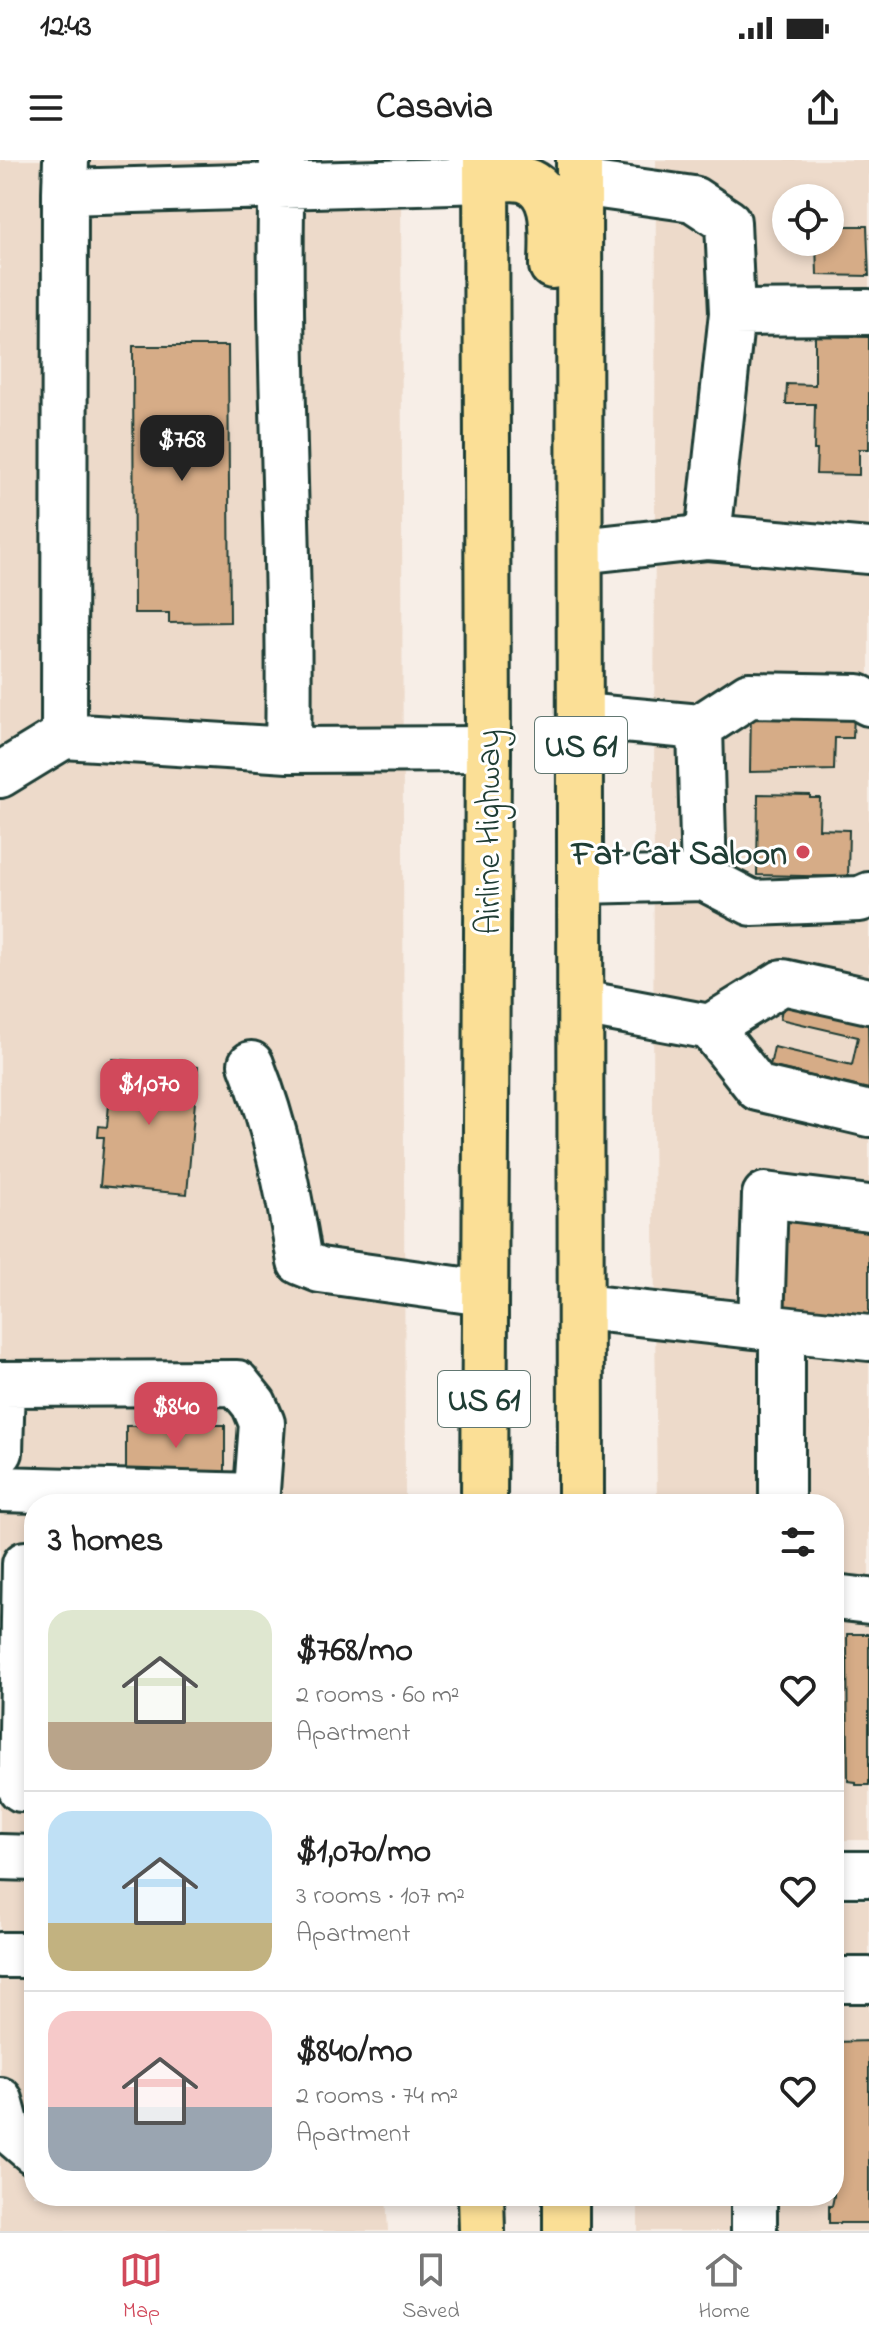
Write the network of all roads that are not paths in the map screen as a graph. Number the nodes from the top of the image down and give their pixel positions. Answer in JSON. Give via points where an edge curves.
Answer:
{"nodes":[{"id":1,"x":486,"y":170,"type":"edge"},
{"id":2,"x":579,"y":171,"type":"edge"},
{"id":3,"x":282,"y":174,"type":"edge"},
{"id":4,"x":65,"y":176,"type":"edge"},
{"id":5,"x":869,"y":312,"type":"edge"},
{"id":6,"x":732,"y":313,"type":"junction"},
{"id":7,"x":708,"y":537,"type":"junction"},
{"id":8,"x":580,"y":551,"type":"junction"},
{"id":9,"x":869,"y":551,"type":"edge"},
{"id":10,"x":869,"y":703,"type":"edge"},
{"id":11,"x":581,"y":716,"type":"junction"},
{"id":12,"x":700,"y":727,"type":"junction"},
{"id":13,"x":64,"y":736,"type":"junction"},
{"id":14,"x":488,"y":749,"type":"junction"},
{"id":15,"x":288,"y":750,"type":"junction"},
{"id":16,"x":0,"y":775,"type":"edge"},
{"id":17,"x":704,"y":878,"type":"junction"},
{"id":18,"x":581,"y":881,"type":"junction"},
{"id":19,"x":869,"y":895,"type":"edge"},
{"id":20,"x":869,"y":1001,"type":"edge"},
{"id":21,"x":582,"y":1003,"type":"junction"},
{"id":22,"x":710,"y":1027,"type":"junction"},
{"id":23,"x":251,"y":1064,"type":"dead end"},
{"id":24,"x":869,"y":1114,"type":"edge"},
{"id":25,"x":869,"y":1208,"type":"edge"},
{"id":26,"x":484,"y":1293,"type":"junction"},
{"id":27,"x":583,"y":1307,"type":"junction"},
{"id":28,"x":771,"y":1328,"type":"junction"},
{"id":29,"x":869,"y":1338,"type":"edge"},
{"id":30,"x":1,"y":1384,"type":"edge"},
{"id":31,"x":0,"y":1452,"type":"edge"},
{"id":32,"x":0,"y":1489,"type":"edge"},
{"id":33,"x":116,"y":1494,"type":"edge"},
{"id":34,"x":256,"y":1494,"type":"edge"},
{"id":35,"x":484,"y":1494,"type":"edge"},
{"id":36,"x":581,"y":1494,"type":"edge"},
{"id":37,"x":781,"y":1494,"type":"edge"},
{"id":38,"x":19,"y":1583,"type":"edge"},
{"id":39,"x":844,"y":1598,"type":"edge"},
{"id":40,"x":869,"y":1601,"type":"edge"},
{"id":41,"x":11,"y":1736,"type":"edge"},
{"id":42,"x":24,"y":1789,"type":"edge"},
{"id":43,"x":0,"y":1857,"type":"edge"},
{"id":44,"x":24,"y":1858,"type":"edge"},
{"id":45,"x":844,"y":1874,"type":"edge"},
{"id":46,"x":869,"y":1874,"type":"edge"},
{"id":47,"x":0,"y":1955,"type":"edge"},
{"id":48,"x":24,"y":1955,"type":"edge"},
{"id":49,"x":844,"y":1980,"type":"edge"},
{"id":50,"x":869,"y":1980,"type":"edge"},
{"id":51,"x":0,"y":2100,"type":"edge"},
{"id":52,"x":24,"y":2144,"type":"edge"},
{"id":53,"x":481,"y":2206,"type":"edge"},
{"id":54,"x":566,"y":2206,"type":"edge"},
{"id":55,"x":754,"y":2206,"type":"edge"},
{"id":56,"x":482,"y":2231,"type":"edge"},
{"id":57,"x":566,"y":2231,"type":"edge"},
{"id":58,"x":754,"y":2231,"type":"edge"}],
"edges":[{"from":1,"to":3,"type":"street"},
{"from":1,"to":8,"type":"highway","via":[[537,186],[552,216],[552,521]]},
{"from":1,"to":14,"type":"highway","name":"Airline Highway","number":"US 61"},
{"from":2,"to":6,"type":"street","via":[[693,199],[728,222]]},
{"from":2,"to":8,"type":"highway","number":"US 61"},
{"from":3,"to":4,"type":"street","via":[[126,188]]},
{"from":3,"to":15,"type":"street"},
{"from":4,"to":13,"type":"street"},
{"from":5,"to":6,"type":"street"},
{"from":6,"to":7,"type":"street"},
{"from":7,"to":8,"type":"street"},
{"from":7,"to":9,"type":"street"},
{"from":8,"to":11,"type":"highway","number":"US 61"},
{"from":10,"to":12,"type":"street","via":[[858,697],[749,695]]},
{"from":11,"to":12,"type":"street"},
{"from":11,"to":18,"type":"highway","number":"US 61"},
{"from":12,"to":17,"type":"street"},
{"from":13,"to":15,"type":"street"},
{"from":13,"to":16,"type":"street"},
{"from":14,"to":15,"type":"street"},
{"from":14,"to":26,"type":"highway","name":"Airline Highway","number":"US 61"},
{"from":17,"to":18,"type":"street"},
{"from":17,"to":19,"type":"street","via":[[752,903]]},
{"from":18,"to":21,"type":"highway","number":"US 61"},
{"from":20,"to":22,"type":"street","via":[[783,982]]},
{"from":21,"to":22,"type":"street"},
{"from":21,"to":27,"type":"highway","number":"US 61"},
{"from":22,"to":24,"type":"street","via":[[758,1088]]},
{"from":23,"to":26,"type":"street","via":[[288,1191],[300,1262],[320,1270]]},
{"from":25,"to":28,"type":"street","via":[[765,1195]]},
{"from":26,"to":35,"type":"highway","name":"Airline Highway","number":"US 61"},
{"from":27,"to":28,"type":"street"},
{"from":27,"to":36,"type":"highway","number":"US 61"},
{"from":28,"to":29,"type":"street"},
{"from":28,"to":37,"type":"street"},
{"from":30,"to":31,"type":"street"},
{"from":30,"to":34,"type":"street","via":[[237,1383],[262,1423]]},
{"from":32,"to":33,"type":"street"},
{"from":38,"to":41,"type":"street"},
{"from":39,"to":40,"type":"street"},
{"from":41,"to":42,"type":"street"},
{"from":43,"to":44,"type":"street"},
{"from":45,"to":46,"type":"street"},
{"from":47,"to":48,"type":"street"},
{"from":49,"to":50,"type":"street"},
{"from":51,"to":52,"type":"street","via":[[8,2130]]},
{"from":53,"to":56,"type":"highway"},
{"from":54,"to":57,"type":"highway"},
{"from":55,"to":58,"type":"street"}]}
